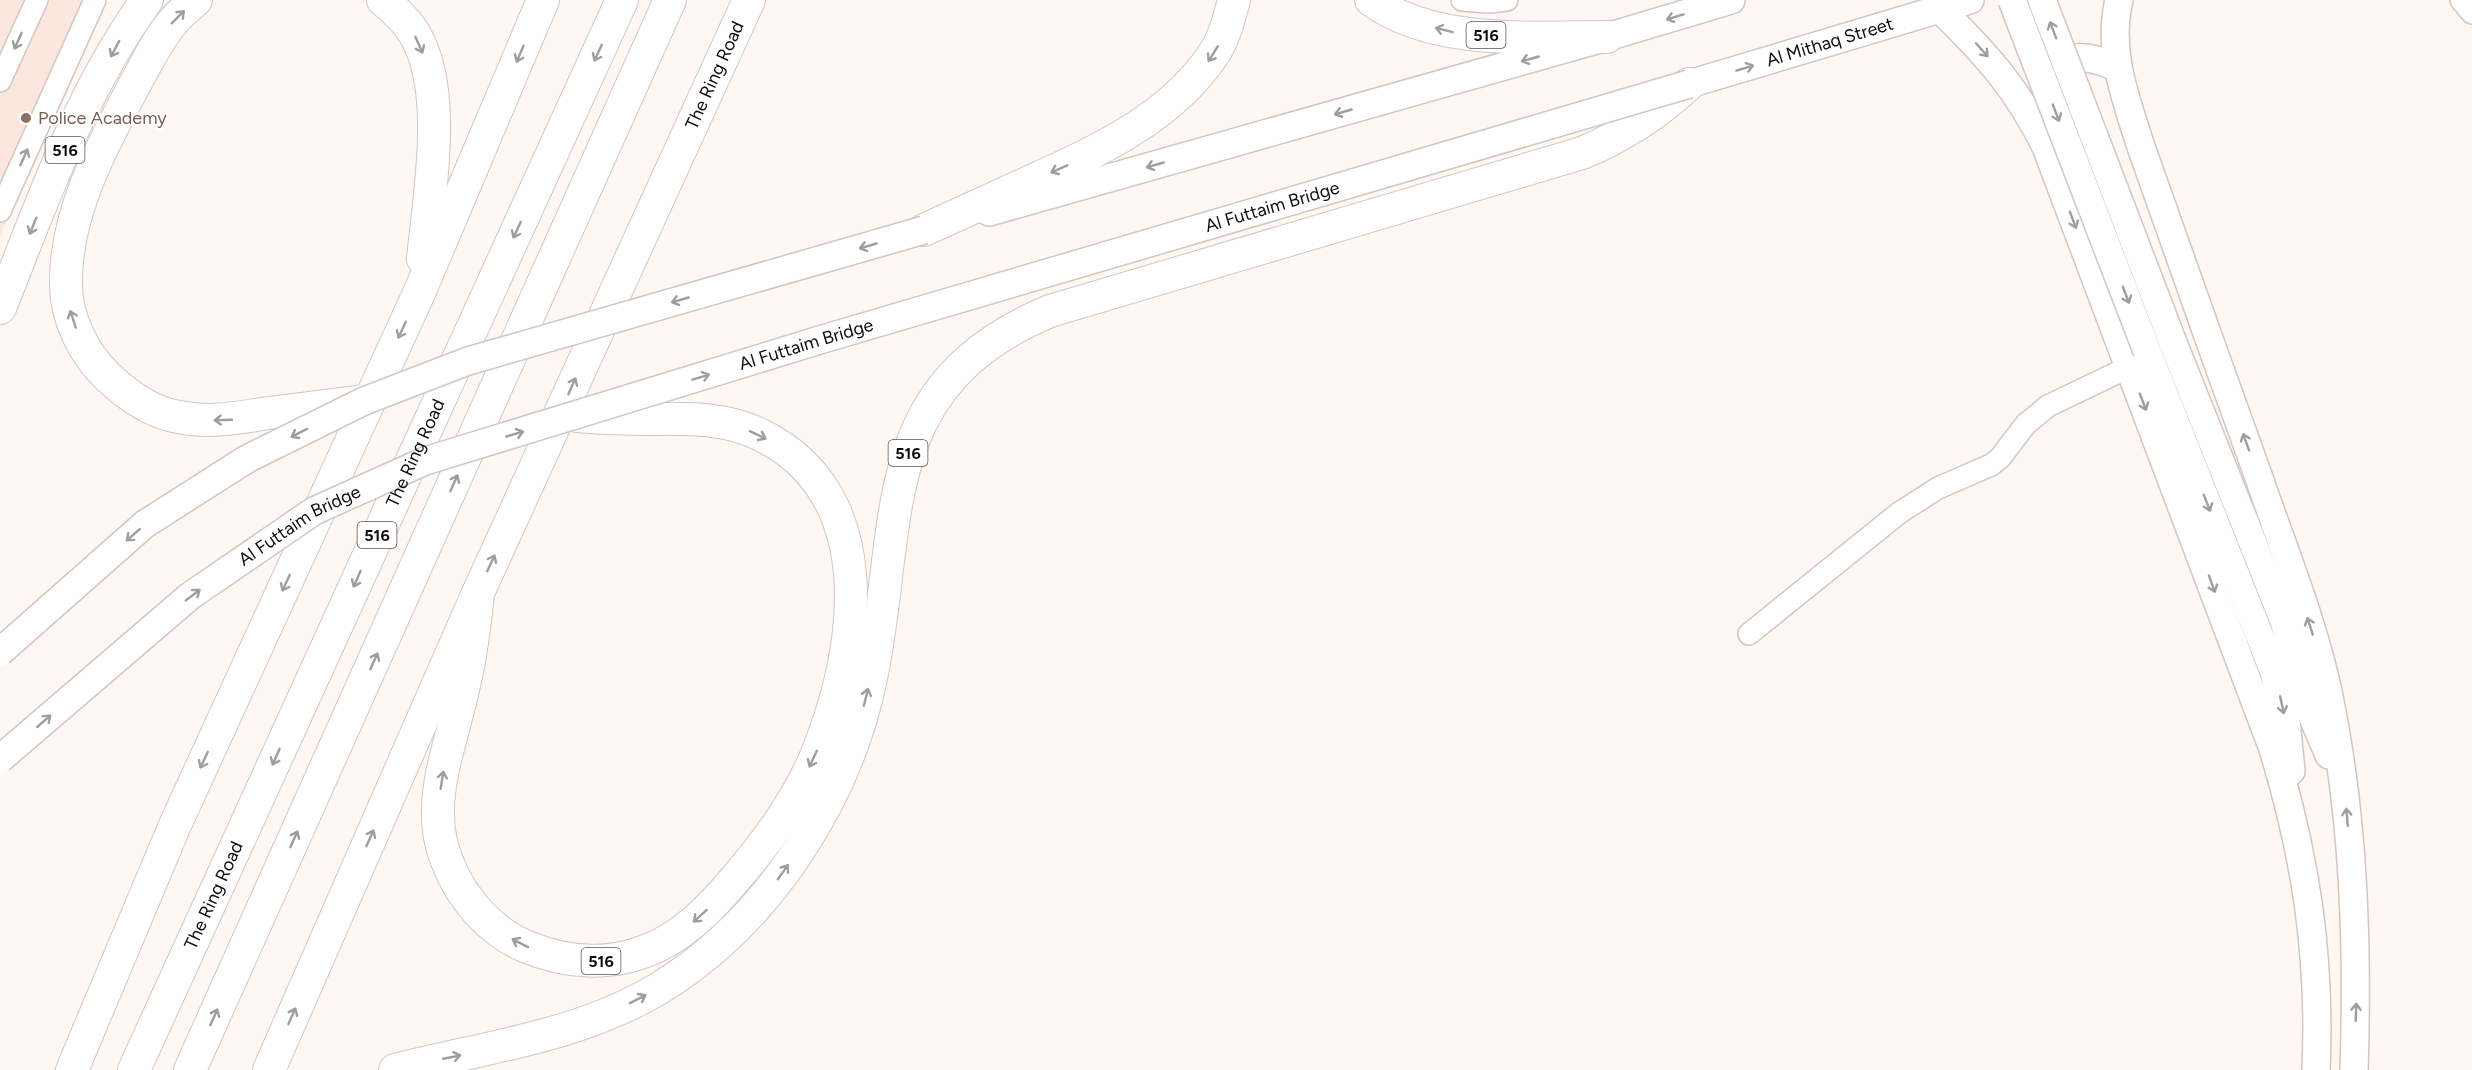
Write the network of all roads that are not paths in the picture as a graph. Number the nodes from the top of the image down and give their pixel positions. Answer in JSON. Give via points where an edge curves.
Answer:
{"nodes":[{"id":1,"x":37,"y":0,"type":"edge"},
{"id":2,"x":95,"y":0,"type":"edge"},
{"id":3,"x":147,"y":0,"type":"edge"},
{"id":4,"x":196,"y":0,"type":"edge"},
{"id":5,"x":383,"y":0,"type":"edge"},
{"id":6,"x":543,"y":0,"type":"edge"},
{"id":7,"x":622,"y":0,"type":"edge"},
{"id":8,"x":670,"y":0,"type":"edge"},
{"id":9,"x":749,"y":0,"type":"edge"},
{"id":10,"x":772,"y":0,"type":"edge"},
{"id":11,"x":1234,"y":0,"type":"edge"},
{"id":12,"x":1371,"y":0,"type":"edge"},
{"id":13,"x":1462,"y":0,"type":"edge"},
{"id":14,"x":1507,"y":0,"type":"edge"},
{"id":15,"x":1728,"y":0,"type":"edge"},
{"id":16,"x":1970,"y":0,"type":"edge"},
{"id":17,"x":2012,"y":0,"type":"edge"},
{"id":18,"x":2042,"y":0,"type":"edge"},
{"id":19,"x":2119,"y":0,"type":"edge"},
{"id":20,"x":2461,"y":0,"type":"edge"},
{"id":21,"x":1940,"y":9,"type":"junction"},
{"id":22,"x":2472,"y":13,"type":"edge"},
{"id":23,"x":1607,"y":37,"type":"junction"},
{"id":24,"x":2117,"y":68,"type":"junction"},
{"id":25,"x":0,"y":81,"type":"edge"},
{"id":26,"x":1689,"y":84,"type":"junction"},
{"id":27,"x":703,"y":99,"type":"junction"},
{"id":28,"x":2022,"y":102,"type":"junction"},
{"id":29,"x":0,"y":210,"type":"edge"},
{"id":30,"x":924,"y":230,"type":"junction"},
{"id":31,"x":420,"y":291,"type":"junction"},
{"id":32,"x":0,"y":308,"type":"edge"},
{"id":33,"x":2138,"y":359,"type":"junction"},
{"id":34,"x":364,"y":401,"type":"junction"},
{"id":35,"x":577,"y":416,"type":"junction"},
{"id":36,"x":478,"y":593,"type":"junction"},
{"id":37,"x":1749,"y":634,"type":"dead end"},
{"id":38,"x":0,"y":652,"type":"edge"},
{"id":39,"x":0,"y":759,"type":"edge"},
{"id":40,"x":2344,"y":779,"type":"junction"},
{"id":41,"x":72,"y":1070,"type":"edge"},
{"id":42,"x":134,"y":1070,"type":"edge"},
{"id":43,"x":190,"y":1070,"type":"edge"},
{"id":44,"x":268,"y":1070,"type":"edge"},
{"id":45,"x":396,"y":1070,"type":"edge"},
{"id":46,"x":2316,"y":1070,"type":"edge"},
{"id":47,"x":2354,"y":1070,"type":"edge"}],
"edges":[{"from":1,"to":25,"type":"street","one_way":true},
{"from":29,"to":2,"type":"street","one_way":true},
{"from":3,"to":32,"type":"highway","number":"516","one_way":true,"via":[[126,28],[84,110]]},
{"from":34,"to":4,"type":"highway","number":"516","one_way":true,"via":[[230,420],[172,416],[120,388],[98,368],[78,334],[66,286],[67,257],[77,210],[106,139],[153,50],[172,22]]},
{"from":5,"to":31,"type":"highway","one_way":true,"via":[[402,16],[418,42],[429,72],[434,105],[434,153]]},
{"from":6,"to":31,"type":"highway","one_way":true},
{"from":7,"to":42,"type":"highway","name":"The Ring Road","number":"516","one_way":true},
{"from":43,"to":8,"type":"highway","number":"516","one_way":true},
{"from":9,"to":27,"type":"highway","name":"The Ring Road","number":"516"},
{"from":10,"to":27,"type":"highway","number":"516"},
{"from":11,"to":30,"type":"highway","one_way":true,"via":[[1214,54],[1194,79],[1151,118],[1082,158]]},
{"from":23,"to":12,"type":"highway","number":"516","one_way":true,"via":[[1461,34],[1398,15]]},
{"from":13,"to":14,"type":"street"},
{"from":15,"to":23,"type":"main road","one_way":true},
{"from":16,"to":21,"type":"main road","name":"Al Mithaq Street"},
{"from":17,"to":33,"type":"main road","one_way":true,"bridge":true},
{"from":40,"to":18,"type":"main road","one_way":true,"bridge":true,"via":[[2311,713],[2284,621]]},
{"from":19,"to":24,"type":"main road","via":[[2114,31]]},
{"from":20,"to":22,"type":"street"},
{"from":26,"to":21,"type":"main road","name":"Al Mithaq Street","one_way":true},
{"from":21,"to":28,"type":"main road","one_way":true,"via":[[1992,61]]},
{"from":23,"to":30,"type":"main road","one_way":true},
{"from":24,"to":28,"type":"main road","via":[[2094,58],[2057,62],[2039,74]]},
{"from":40,"to":24,"type":"main road","one_way":true,"via":[[2329,696],[2307,616],[2140,144]]},
{"from":35,"to":26,"type":"main road","name":"Al Futtaim Bridge","one_way":true,"bridge":true,"via":[[823,339]]},
{"from":45,"to":26,"type":"highway","number":"516","one_way":true,"via":[[538,1038],[617,1009],[658,989],[695,963],[757,904],[804,839],[844,767],[872,674],[905,460],[932,403],[953,374],[977,352],[1001,335],[1050,311],[1582,153],[1640,125]]},
{"from":36,"to":27,"type":"highway","name":"The Ring Road","number":"516","one_way":true},
{"from":28,"to":33,"type":"main road","one_way":true,"via":[[2046,147]]},
{"from":30,"to":34,"type":"main road","one_way":true,"bridge":true,"via":[[468,361]]},
{"from":31,"to":41,"type":"highway","one_way":true,"via":[[175,825]]},
{"from":33,"to":37,"type":"street","via":[[2042,410],[1991,465],[1908,506]]},
{"from":33,"to":46,"type":"main road","one_way":true,"via":[[2274,672],[2286,720],[2291,773],[2288,797],[2312,930]]},
{"from":34,"to":38,"type":"main road","one_way":true,"bridge":true,"via":[[247,459],[145,524]]},
{"from":35,"to":36,"type":"highway","number":"516","one_way":true,"via":[[706,419],[752,431],[786,450],[807,469],[825,492],[847,544],[851,573],[846,649],[836,703],[815,758],[783,818],[754,857],[699,918],[673,938],[612,960],[579,961],[547,955],[490,924],[468,900],[451,872],[441,841],[438,809],[464,686]]},
{"from":39,"to":35,"type":"main road","name":"Al Futtaim Bridge","one_way":true,"bridge":true,"via":[[190,596],[314,511],[425,461]]},
{"from":44,"to":36,"type":"highway","name":"The Ring Road","number":"516","one_way":true},
{"from":47,"to":40,"type":"main road","one_way":true,"via":[[2356,945]]}]}
